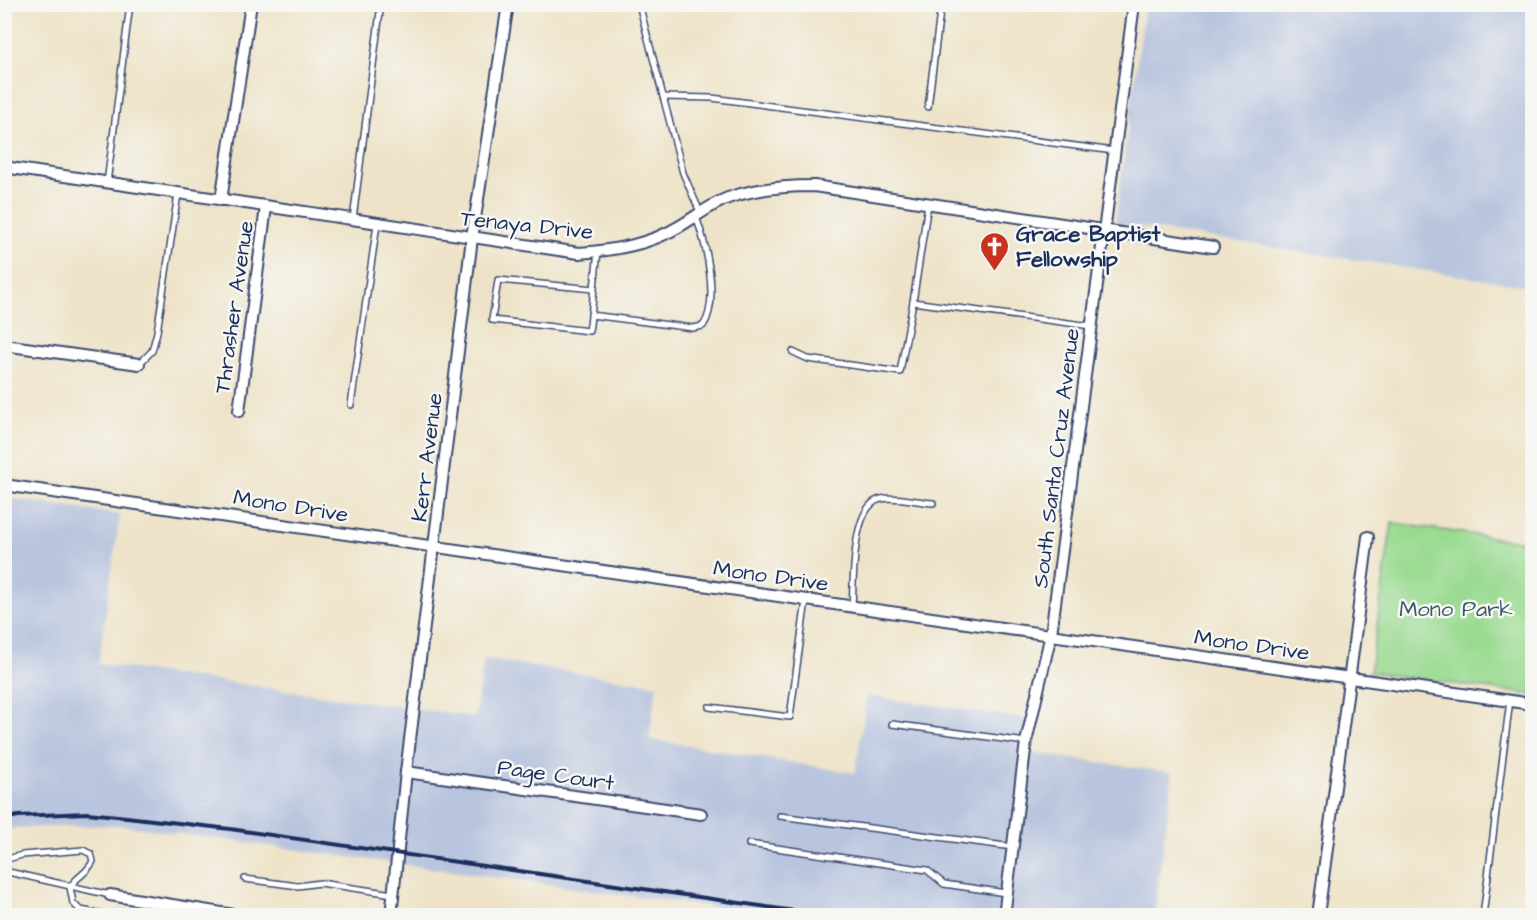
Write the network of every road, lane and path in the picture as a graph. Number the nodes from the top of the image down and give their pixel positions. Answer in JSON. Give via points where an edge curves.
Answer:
{"nodes":[{"id":1,"x":130,"y":4,"type":"edge"},
{"id":2,"x":251,"y":4,"type":"edge"},
{"id":3,"x":381,"y":4,"type":"edge"},
{"id":4,"x":508,"y":4,"type":"edge"},
{"id":5,"x":639,"y":4,"type":"edge"},
{"id":6,"x":941,"y":4,"type":"edge"},
{"id":7,"x":1134,"y":4,"type":"edge"},
{"id":8,"x":663,"y":97,"type":"junction"},
{"id":9,"x":928,"y":106,"type":"dead end"},
{"id":10,"x":1114,"y":151,"type":"junction"},
{"id":11,"x":4,"y":167,"type":"edge"},
{"id":12,"x":106,"y":183,"type":"junction"},
{"id":13,"x":178,"y":194,"type":"junction"},
{"id":14,"x":221,"y":200,"type":"junction"},
{"id":15,"x":928,"y":204,"type":"junction"},
{"id":16,"x":266,"y":207,"type":"junction"},
{"id":17,"x":698,"y":214,"type":"junction"},
{"id":18,"x":353,"y":220,"type":"junction"},
{"id":19,"x":377,"y":224,"type":"junction"},
{"id":20,"x":1104,"y":230,"type":"junction"},
{"id":21,"x":472,"y":238,"type":"junction"},
{"id":22,"x":1213,"y":247,"type":"dead end"},
{"id":23,"x":598,"y":251,"type":"junction"},
{"id":24,"x":594,"y":289,"type":"junction"},
{"id":25,"x":913,"y":302,"type":"junction"},
{"id":26,"x":591,"y":315,"type":"junction"},
{"id":27,"x":1091,"y":326,"type":"junction"},
{"id":28,"x":4,"y":345,"type":"edge"},
{"id":29,"x":793,"y":352,"type":"dead end"},
{"id":30,"x":139,"y":364,"type":"joint"},
{"id":31,"x":351,"y":405,"type":"dead end"},
{"id":32,"x":239,"y":411,"type":"dead end"},
{"id":33,"x":4,"y":485,"type":"edge"},
{"id":34,"x":933,"y":503,"type":"dead end"},
{"id":35,"x":1368,"y":537,"type":"dead end"},
{"id":36,"x":434,"y":547,"type":"junction"},
{"id":37,"x":806,"y":600,"type":"junction"},
{"id":38,"x":852,"y":606,"type":"junction"},
{"id":39,"x":1052,"y":634,"type":"junction"},
{"id":40,"x":1349,"y":678,"type":"junction"},
{"id":41,"x":1510,"y":700,"type":"junction"},
{"id":42,"x":1533,"y":704,"type":"edge"},
{"id":43,"x":709,"y":707,"type":"dead end"},
{"id":44,"x":892,"y":724,"type":"dead end"},
{"id":45,"x":1026,"y":742,"type":"junction"},
{"id":46,"x":405,"y":772,"type":"junction"},
{"id":47,"x":701,"y":814,"type":"dead end"},
{"id":48,"x":780,"y":816,"type":"dead end"},
{"id":49,"x":749,"y":844,"type":"dead end"},
{"id":50,"x":1013,"y":847,"type":"junction"},
{"id":51,"x":4,"y":860,"type":"edge"},
{"id":52,"x":4,"y":872,"type":"edge"},
{"id":53,"x":245,"y":879,"type":"dead end"},
{"id":54,"x":70,"y":887,"type":"junction"},
{"id":55,"x":1006,"y":893,"type":"junction"},
{"id":56,"x":393,"y":894,"type":"junction"},
{"id":57,"x":110,"y":895,"type":"joint"},
{"id":58,"x":79,"y":913,"type":"edge"},
{"id":59,"x":115,"y":915,"type":"edge"},
{"id":60,"x":240,"y":915,"type":"edge"},
{"id":61,"x":391,"y":915,"type":"edge"},
{"id":62,"x":1004,"y":915,"type":"edge"},
{"id":63,"x":1318,"y":915,"type":"edge"},
{"id":64,"x":1483,"y":915,"type":"edge"}],
"edges":[{"from":1,"to":12,"type":"lane"},
{"from":2,"to":14,"type":"street","name":"Thrasher Avenue"},
{"from":3,"to":18,"type":"lane"},
{"from":4,"to":21,"type":"street","name":"Kerr Avenue"},
{"from":5,"to":8,"type":"lane"},
{"from":6,"to":9,"type":"lane"},
{"from":7,"to":10,"type":"street","name":"South Santa Cruz Avenue"},
{"from":8,"to":10,"type":"lane","via":[[722,99]]},
{"from":8,"to":17,"type":"lane"},
{"from":10,"to":20,"type":"street","name":"South Santa Cruz Avenue"},
{"from":11,"to":12,"type":"street","name":"Tenaya Drive"},
{"from":12,"to":13,"type":"street","name":"Tenaya Drive"},
{"from":13,"to":14,"type":"street","name":"Tenaya Drive"},
{"from":13,"to":30,"type":"lane","via":[[157,332],[152,351]]},
{"from":14,"to":16,"type":"street","name":"Tenaya Drive"},
{"from":15,"to":17,"type":"street","name":"Tenaya Drive","via":[[814,186],[790,186],[745,193]]},
{"from":15,"to":20,"type":"street","name":"Tenaya Drive"},
{"from":15,"to":25,"type":"lane"},
{"from":16,"to":18,"type":"street","name":"Tenaya Drive"},
{"from":16,"to":32,"type":"street","name":"Thrasher Avenue"},
{"from":17,"to":23,"type":"street","name":"Tenaya Drive","via":[[658,237],[633,246]]},
{"from":17,"to":26,"type":"lane","via":[[710,277],[708,315],[703,326]]},
{"from":18,"to":19,"type":"street","name":"Tenaya Drive"},
{"from":19,"to":21,"type":"street","name":"Tenaya Drive"},
{"from":19,"to":31,"type":"lane"},
{"from":20,"to":22,"type":"street","name":"Tenaya Drive"},
{"from":20,"to":27,"type":"street","name":"South Santa Cruz Avenue"},
{"from":21,"to":23,"type":"street","name":"Tenaya Drive","via":[[556,251]]},
{"from":21,"to":36,"type":"street","name":"Kerr Avenue"},
{"from":23,"to":24,"type":"lane"},
{"from":24,"to":26,"type":"lane"},
{"from":24,"to":26,"type":"lane","via":[[498,279],[492,320],[589,331]]},
{"from":25,"to":27,"type":"lane"},
{"from":25,"to":29,"type":"lane","via":[[900,372],[816,360]]},
{"from":27,"to":39,"type":"street","name":"South Santa Cruz Avenue"},
{"from":28,"to":30,"type":"street"},
{"from":33,"to":36,"type":"street","name":"Mono Drive"},
{"from":34,"to":38,"type":"lane","via":[[880,499],[866,509],[858,536]]},
{"from":35,"to":40,"type":"street"},
{"from":36,"to":37,"type":"street","name":"Mono Drive"},
{"from":36,"to":46,"type":"street","name":"Kerr Avenue"},
{"from":37,"to":38,"type":"street","name":"Mono Drive"},
{"from":37,"to":43,"type":"lane","via":[[790,717]]},
{"from":38,"to":39,"type":"street","name":"Mono Drive"},
{"from":39,"to":40,"type":"street","name":"Mono Drive"},
{"from":39,"to":45,"type":"street","name":"South Santa Cruz Avenue"},
{"from":40,"to":41,"type":"street","name":"Mono Drive"},
{"from":40,"to":63,"type":"street"},
{"from":41,"to":42,"type":"street","name":"Mono Drive"},
{"from":41,"to":64,"type":"lane"},
{"from":44,"to":45,"type":"lane"},
{"from":45,"to":50,"type":"street","name":"South Santa Cruz Avenue"},
{"from":46,"to":47,"type":"street","name":"Page Court"},
{"from":46,"to":56,"type":"street","name":"Kerr Avenue"},
{"from":48,"to":50,"type":"lane"},
{"from":49,"to":55,"type":"lane","via":[[927,870],[944,884]]},
{"from":50,"to":55,"type":"street","name":"South Santa Cruz Avenue"},
{"from":51,"to":54,"type":"lane","via":[[82,850],[93,861]]},
{"from":52,"to":54,"type":"lane"},
{"from":53,"to":56,"type":"lane","via":[[298,886],[341,885]]},
{"from":54,"to":57,"type":"lane"},
{"from":54,"to":58,"type":"lane"},
{"from":55,"to":62,"type":"street","name":"South Santa Cruz Avenue"},
{"from":56,"to":61,"type":"street","name":"Kerr Avenue"},
{"from":57,"to":60,"type":"street"},
{"from":58,"to":59,"type":"lane"}]}
